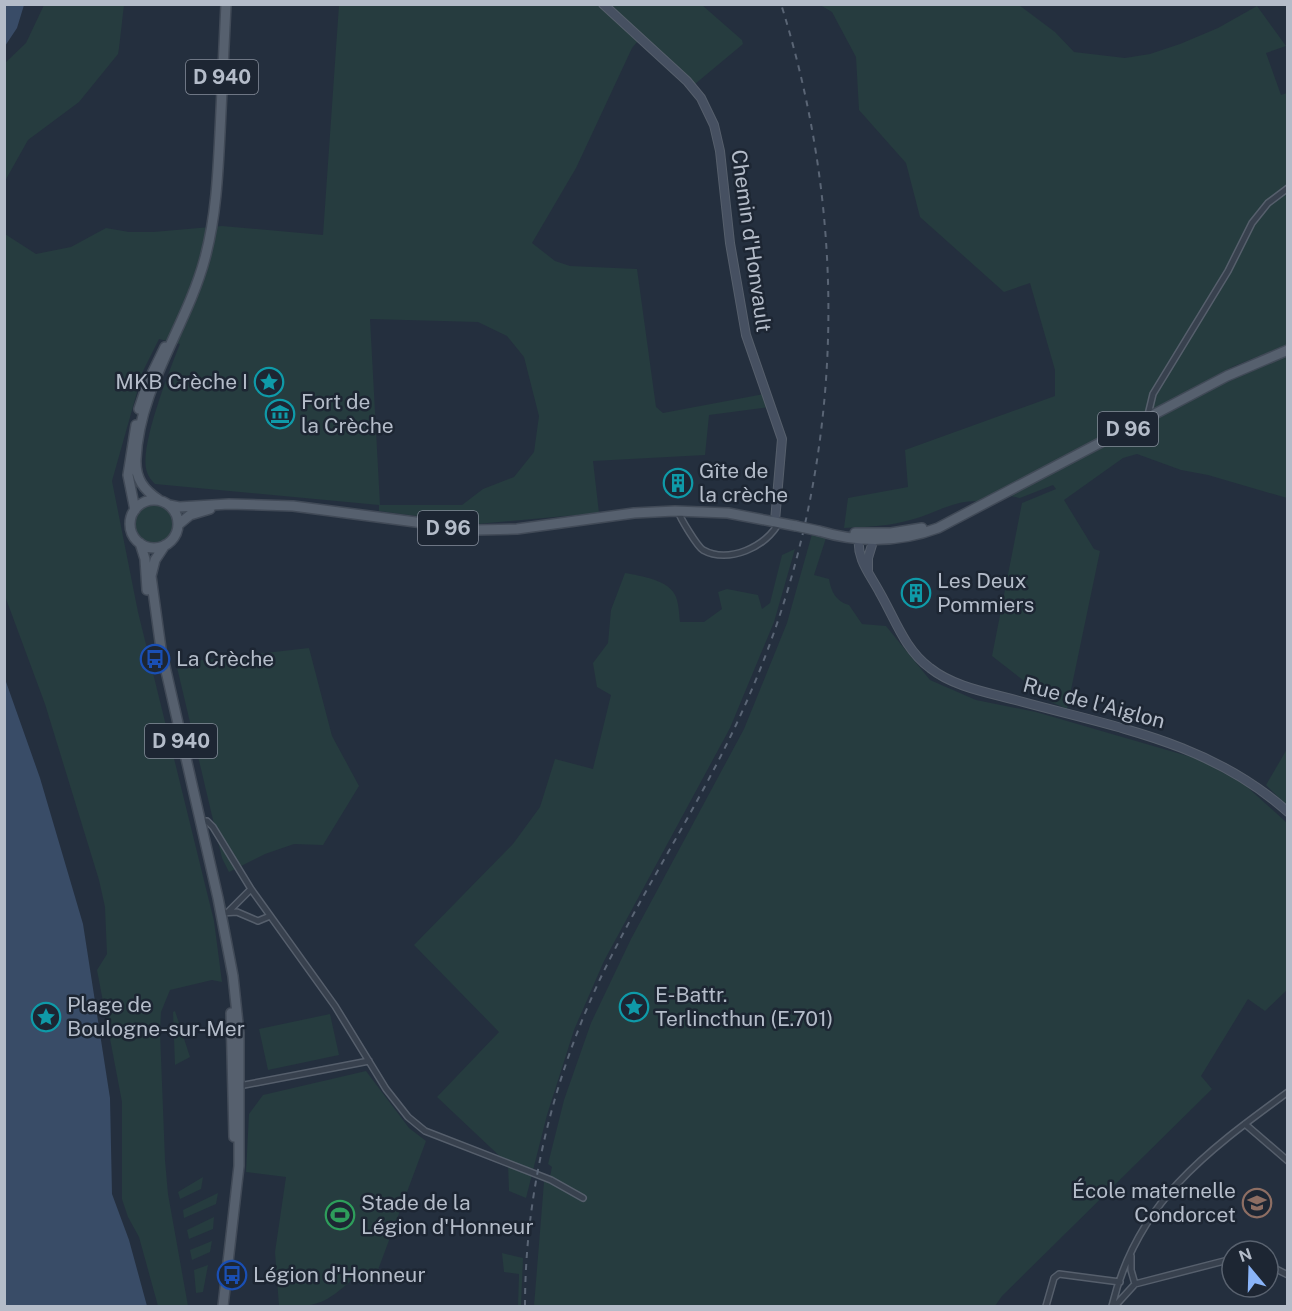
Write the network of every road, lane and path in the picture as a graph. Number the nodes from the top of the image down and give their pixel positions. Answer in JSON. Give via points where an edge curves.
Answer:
{"nodes":[{"id":1,"x":226,"y":4,"type":"edge"},
{"id":2,"x":603,"y":4,"type":"edge"},
{"id":3,"x":1287,"y":188,"type":"edge"},
{"id":4,"x":182,"y":317,"type":"junction"},
{"id":5,"x":1287,"y":350,"type":"edge"},
{"id":6,"x":1147,"y":418,"type":"junction"},
{"id":7,"x":159,"y":501,"type":"junction"},
{"id":8,"x":169,"y":505,"type":"junction"},
{"id":9,"x":271,"y":505,"type":"junction"},
{"id":10,"x":135,"y":510,"type":"junction"},
{"id":11,"x":678,"y":511,"type":"junction"},
{"id":12,"x":777,"y":522,"type":"junction"},
{"id":13,"x":178,"y":525,"type":"junction"},
{"id":14,"x":859,"y":536,"type":"junction"},
{"id":15,"x":874,"y":537,"type":"junction"},
{"id":16,"x":140,"y":543,"type":"junction"},
{"id":17,"x":165,"y":545,"type":"junction"},
{"id":18,"x":868,"y":572,"type":"junction"},
{"id":19,"x":158,"y":625,"type":"junction"},
{"id":20,"x":1287,"y":812,"type":"edge"},
{"id":21,"x":201,"y":822,"type":"junction"},
{"id":22,"x":251,"y":889,"type":"junction"},
{"id":23,"x":225,"y":912,"type":"junction"},
{"id":24,"x":270,"y":916,"type":"junction"},
{"id":25,"x":369,"y":1061,"type":"junction"},
{"id":26,"x":238,"y":1086,"type":"junction"},
{"id":27,"x":1287,"y":1092,"type":"edge"},
{"id":28,"x":1245,"y":1124,"type":"junction"},
{"id":29,"x":1287,"y":1161,"type":"edge"},
{"id":30,"x":583,"y":1198,"type":"dead end"},
{"id":31,"x":1133,"y":1249,"type":"junction"},
{"id":32,"x":1220,"y":1262,"type":"edge"},
{"id":33,"x":1132,"y":1276,"type":"junction"},
{"id":34,"x":1120,"y":1281,"type":"junction"},
{"id":35,"x":1135,"y":1284,"type":"junction"},
{"id":36,"x":1130,"y":1290,"type":"junction"},
{"id":37,"x":218,"y":1306,"type":"edge"},
{"id":38,"x":223,"y":1306,"type":"edge"},
{"id":39,"x":1046,"y":1306,"type":"edge"},
{"id":40,"x":1114,"y":1306,"type":"edge"}],
"edges":[{"from":1,"to":4,"type":"main road","number":"D 940","via":[[214,215],[201,271]]},
{"from":2,"to":12,"type":"main road","name":"Chemin d'Honvault","via":[[691,85],[714,125],[744,326],[782,439]]},
{"from":3,"to":6,"type":"street","via":[[1252,223],[1228,271],[1153,394]]},
{"from":4,"to":7,"type":"main road","number":"D 940","via":[[148,401],[136,455],[140,481]]},
{"from":4,"to":10,"type":"main road","number":"D 940","via":[[150,377],[138,415],[128,475]]},
{"from":5,"to":6,"type":"main road","number":"D 96"},
{"from":6,"to":15,"type":"main road","number":"D 96","via":[[970,512],[930,526]]},
{"from":7,"to":8,"type":"main road"},
{"from":7,"to":10,"type":"main road","via":[[145,502]]},
{"from":8,"to":9,"type":"main road","number":"D 96"},
{"from":8,"to":13,"type":"main road","via":[[177,515]]},
{"from":9,"to":11,"type":"main road","number":"D 96","via":[[460,529],[508,529]]},
{"from":9,"to":13,"type":"main road","number":"D 96","via":[[205,510]]},
{"from":10,"to":16,"type":"main road","via":[[131,528]]},
{"from":11,"to":12,"type":"main road","number":"D 96","via":[[728,513]]},
{"from":11,"to":12,"type":"street","via":[[698,546],[716,554],[760,545]]},
{"from":12,"to":14,"type":"main road","number":"D 96","bridge":true},
{"from":13,"to":17,"type":"main road","via":[[174,537]]},
{"from":14,"to":15,"type":"main road","number":"D 96"},
{"from":14,"to":18,"type":"main road","name":"Rue de l'Aiglon","via":[[858,554]]},
{"from":15,"to":18,"type":"main road"},
{"from":16,"to":17,"type":"main road","via":[[151,548]]},
{"from":16,"to":19,"type":"main road","number":"D 940","via":[[146,588]]},
{"from":17,"to":19,"type":"main road","number":"D 940","via":[[156,557],[152,573]]},
{"from":18,"to":20,"type":"main road","name":"Rue de l'Aiglon","via":[[917,657],[944,678],[1191,750],[1241,776]]},
{"from":19,"to":21,"type":"main road","number":"D 940","via":[[165,672]]},
{"from":21,"to":22,"type":"street","via":[[207,821],[213,827]]},
{"from":21,"to":23,"type":"main road","number":"D 940"},
{"from":22,"to":23,"type":"street"},
{"from":22,"to":24,"type":"street"},
{"from":23,"to":24,"type":"street","via":[[240,912],[258,921]]},
{"from":23,"to":26,"type":"main road","number":"D 940","via":[[237,1008]]},
{"from":24,"to":25,"type":"street"},
{"from":25,"to":26,"type":"street"},
{"from":25,"to":30,"type":"street","via":[[399,1107],[421,1128],[551,1180]]},
{"from":26,"to":37,"type":"main road","number":"D 940","via":[[233,1175]]},
{"from":26,"to":38,"type":"main road","number":"D 940","via":[[238,1180]]},
{"from":27,"to":28,"type":"street"},
{"from":28,"to":29,"type":"street"},
{"from":28,"to":31,"type":"street","via":[[1182,1177]]},
{"from":31,"to":33,"type":"street"},
{"from":31,"to":34,"type":"street"},
{"from":32,"to":35,"type":"street"},
{"from":33,"to":34,"type":"street","via":[[1125,1275]]},
{"from":33,"to":35,"type":"street"},
{"from":34,"to":36,"type":"street","via":[[1123,1289]]},
{"from":34,"to":39,"type":"street","via":[[1059,1274],[1054,1278]]},
{"from":34,"to":40,"type":"street"},
{"from":35,"to":36,"type":"street"},
{"from":36,"to":40,"type":"street"}]}
